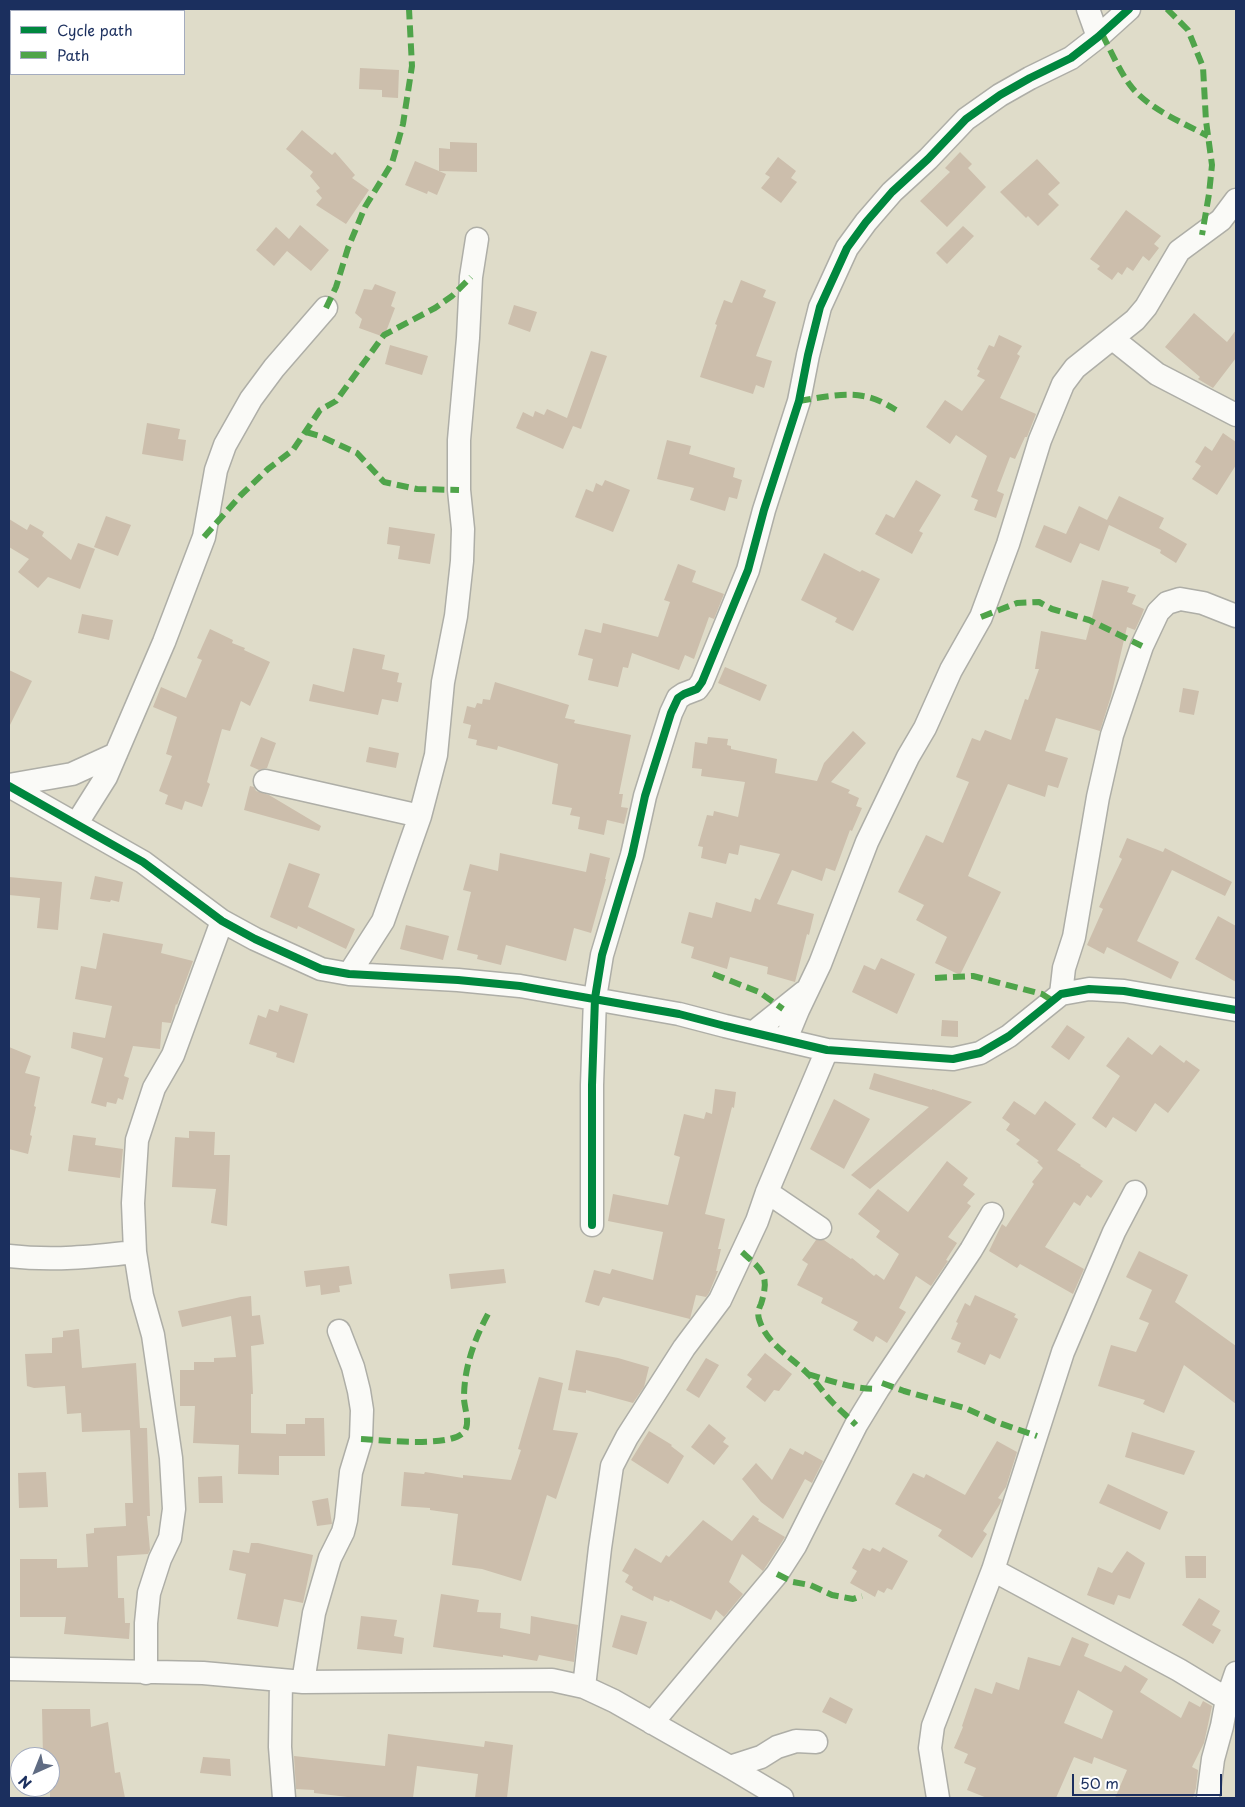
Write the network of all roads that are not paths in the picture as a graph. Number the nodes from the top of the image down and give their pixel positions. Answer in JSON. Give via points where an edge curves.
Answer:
{"nodes":[{"id":1,"x":1088,"y":9,"type":"edge"},
{"id":2,"x":1129,"y":9,"type":"edge"},
{"id":3,"x":1098,"y":38,"type":"junction"},
{"id":4,"x":1236,"y":200,"type":"edge"},
{"id":5,"x":476,"y":239,"type":"dead end"},
{"id":6,"x":326,"y":308,"type":"dead end"},
{"id":7,"x":1113,"y":339,"type":"junction"},
{"id":8,"x":1236,"y":415,"type":"edge"},
{"id":9,"x":1236,"y":616,"type":"edge"},
{"id":10,"x":116,"y":754,"type":"junction"},
{"id":11,"x":265,"y":781,"type":"dead end"},
{"id":12,"x":9,"y":786,"type":"edge"},
{"id":13,"x":420,"y":816,"type":"junction"},
{"id":14,"x":78,"y":824,"type":"junction"},
{"id":15,"x":222,"y":921,"type":"junction"},
{"id":16,"x":349,"y":974,"type":"junction"},
{"id":17,"x":808,"y":989,"type":"junction"},
{"id":18,"x":1061,"y":994,"type":"junction"},
{"id":19,"x":595,"y":998,"type":"junction"},
{"id":20,"x":1236,"y":1010,"type":"edge"},
{"id":21,"x":754,"y":1032,"type":"junction"},
{"id":22,"x":786,"y":1039,"type":"junction"},
{"id":23,"x":827,"y":1050,"type":"junction"},
{"id":24,"x":767,"y":1192,"type":"junction"},
{"id":25,"x":1135,"y":1192,"type":"dead end"},
{"id":26,"x":992,"y":1214,"type":"dead end"},
{"id":27,"x":592,"y":1225,"type":"dead end"},
{"id":28,"x":820,"y":1228,"type":"dead end"},
{"id":29,"x":135,"y":1252,"type":"junction"},
{"id":30,"x":9,"y":1256,"type":"edge"},
{"id":31,"x":339,"y":1331,"type":"dead end"},
{"id":32,"x":993,"y":1570,"type":"junction"},
{"id":33,"x":9,"y":1669,"type":"edge"},
{"id":34,"x":146,"y":1673,"type":"junction"},
{"id":35,"x":1236,"y":1673,"type":"edge"},
{"id":36,"x":281,"y":1680,"type":"junction"},
{"id":37,"x":303,"y":1682,"type":"junction"},
{"id":38,"x":584,"y":1687,"type":"junction"},
{"id":39,"x":1227,"y":1699,"type":"junction"},
{"id":40,"x":652,"y":1723,"type":"junction"},
{"id":41,"x":816,"y":1742,"type":"dead end"},
{"id":42,"x":730,"y":1767,"type":"junction"},
{"id":43,"x":747,"y":1789,"type":"edge"},
{"id":44,"x":284,"y":1798,"type":"edge"},
{"id":45,"x":782,"y":1798,"type":"edge"},
{"id":46,"x":938,"y":1798,"type":"edge"},
{"id":47,"x":1208,"y":1798,"type":"edge"}],
"edges":[{"from":1,"to":3,"type":"street"},
{"from":2,"to":3,"type":"street"},
{"from":3,"to":19,"type":"street","via":[[1071,58],[1000,95],[966,119],[892,192],[847,248],[820,307],[799,401],[748,570],[702,682],[697,689],[678,698],[671,713],[602,956]]},
{"from":4,"to":7,"type":"street","via":[[1221,220],[1179,251],[1146,307]]},
{"from":5,"to":13,"type":"street","via":[[459,440],[463,529],[461,570],[443,682],[436,755]]},
{"from":6,"to":10,"type":"street","via":[[251,399],[225,445],[216,470],[204,537]]},
{"from":7,"to":8,"type":"street","via":[[1157,374]]},
{"from":7,"to":17,"type":"street","via":[[1075,368],[1063,384],[1040,440],[1008,544],[981,617],[951,670],[867,842]]},
{"from":9,"to":18,"type":"street","via":[[1203,602],[1180,599],[1167,603],[1158,612],[1142,646],[1112,735]]},
{"from":10,"to":12,"type":"street","via":[[72,774]]},
{"from":10,"to":14,"type":"street"},
{"from":11,"to":13,"type":"street"},
{"from":12,"to":14,"type":"street"},
{"from":13,"to":16,"type":"street","via":[[383,921]]},
{"from":14,"to":15,"type":"street","via":[[143,862]]},
{"from":15,"to":16,"type":"street","via":[[321,969]]},
{"from":15,"to":29,"type":"street","via":[[173,1055],[154,1088],[137,1140],[133,1203]]},
{"from":16,"to":19,"type":"street","via":[[520,986]]},
{"from":17,"to":21,"type":"street"},
{"from":17,"to":22,"type":"street"},
{"from":18,"to":20,"type":"street","via":[[1089,989],[1124,991]]},
{"from":18,"to":23,"type":"street","via":[[1009,1036],[980,1052],[953,1059]]},
{"from":19,"to":21,"type":"street"},
{"from":19,"to":27,"type":"street"},
{"from":21,"to":22,"type":"street"},
{"from":22,"to":23,"type":"street"},
{"from":23,"to":24,"type":"street"},
{"from":24,"to":28,"type":"street"},
{"from":24,"to":38,"type":"street","via":[[720,1300],[684,1348],[612,1466]]},
{"from":25,"to":32,"type":"street","via":[[1110,1241],[1063,1352]]},
{"from":26,"to":40,"type":"street","via":[[856,1425],[795,1546],[777,1574]]},
{"from":29,"to":30,"type":"street","via":[[40,1260]]},
{"from":29,"to":34,"type":"street","via":[[153,1335],[174,1509],[170,1538],[149,1593]]},
{"from":31,"to":37,"type":"street","via":[[359,1391],[362,1438],[351,1472],[343,1532],[330,1558],[314,1613]]},
{"from":32,"to":39,"type":"street"},
{"from":32,"to":46,"type":"street","via":[[932,1726],[930,1748]]},
{"from":33,"to":34,"type":"street"},
{"from":34,"to":36,"type":"street","via":[[203,1673]]},
{"from":35,"to":39,"type":"street"},
{"from":36,"to":37,"type":"street"},
{"from":36,"to":44,"type":"street","via":[[280,1747]]},
{"from":37,"to":38,"type":"street","via":[[552,1680]]},
{"from":38,"to":40,"type":"street"},
{"from":39,"to":47,"type":"street"},
{"from":40,"to":42,"type":"street"},
{"from":41,"to":42,"type":"street","via":[[796,1741]]},
{"from":42,"to":43,"type":"street"},
{"from":43,"to":45,"type":"street"}]}
